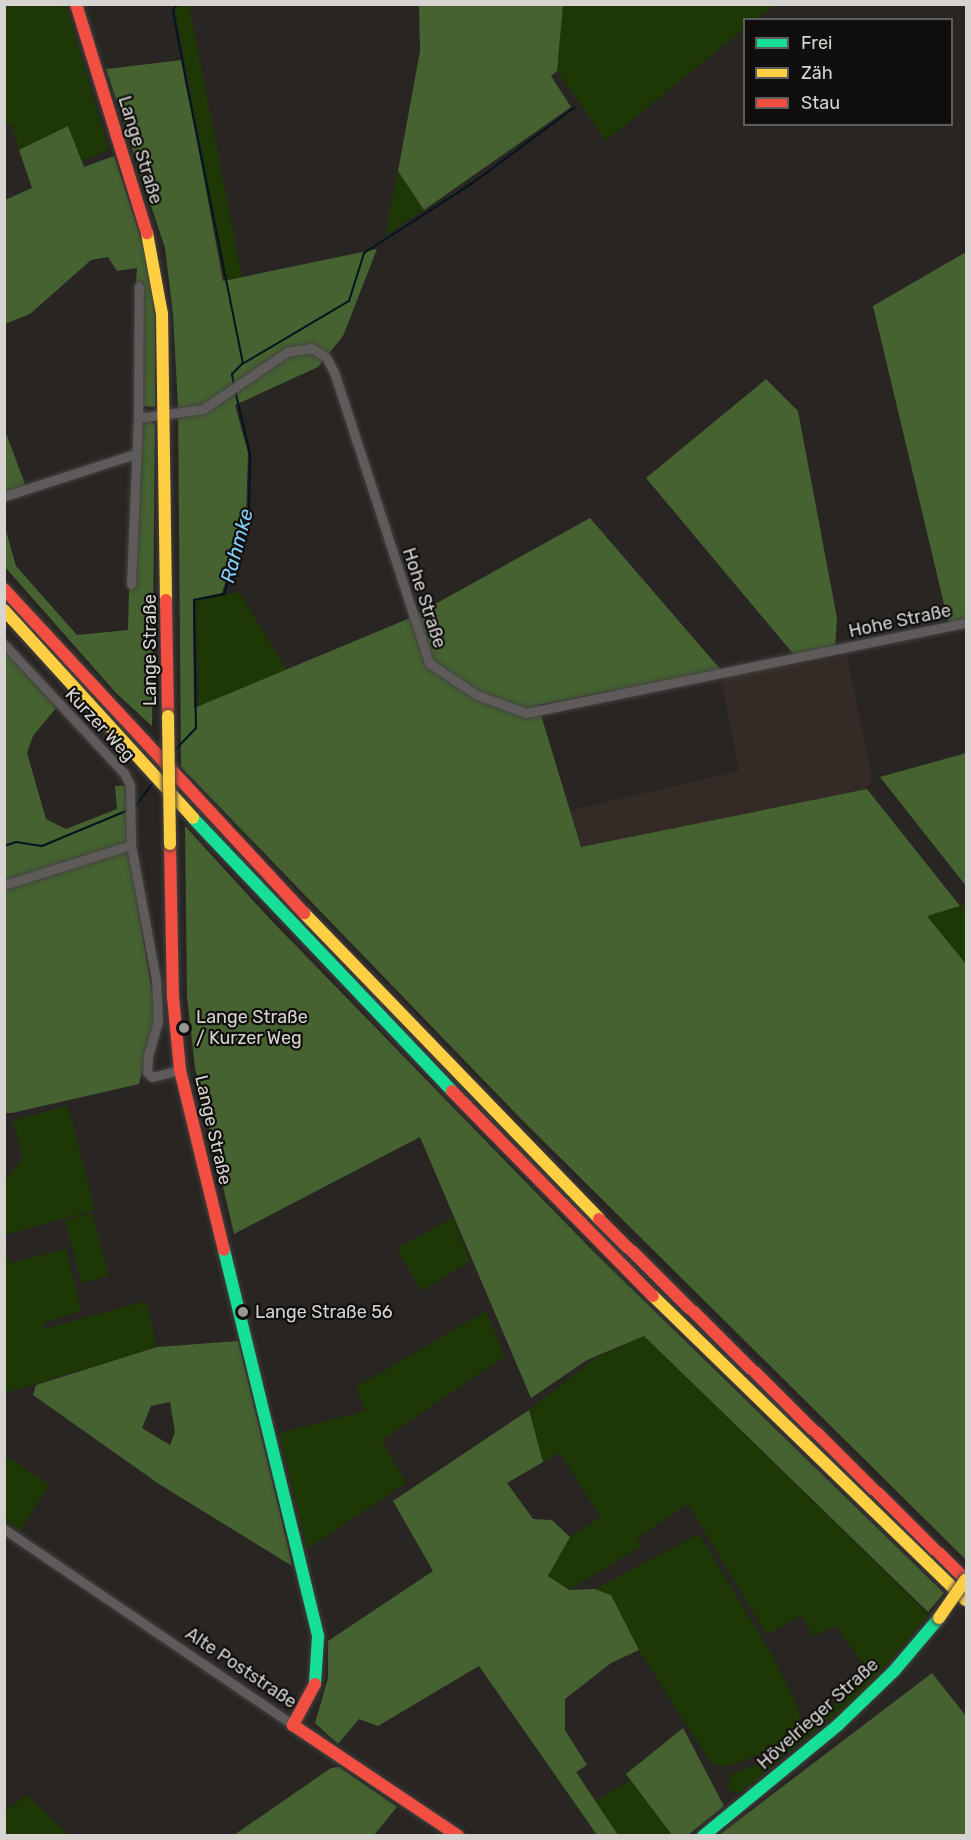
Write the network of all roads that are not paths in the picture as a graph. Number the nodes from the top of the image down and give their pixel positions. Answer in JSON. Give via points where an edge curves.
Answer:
{"nodes":[{"id":1,"x":76,"y":4,"type":"edge"},
{"id":2,"x":139,"y":286,"type":"dead end"},
{"id":3,"x":166,"y":416,"type":"junction"},
{"id":4,"x":138,"y":418,"type":"junction"},
{"id":5,"x":135,"y":454,"type":"junction"},
{"id":6,"x":5,"y":496,"type":"edge"},
{"id":7,"x":131,"y":584,"type":"dead end"},
{"id":8,"x":4,"y":589,"type":"edge"},
{"id":9,"x":4,"y":610,"type":"edge"},
{"id":10,"x":966,"y":623,"type":"edge"},
{"id":11,"x":4,"y":644,"type":"edge"},
{"id":12,"x":131,"y":845,"type":"junction"},
{"id":13,"x":4,"y":885,"type":"edge"},
{"id":14,"x":180,"y":1070,"type":"junction"},
{"id":15,"x":4,"y":1529,"type":"edge"},
{"id":16,"x":966,"y":1579,"type":"edge"},
{"id":17,"x":966,"y":1600,"type":"edge"},
{"id":18,"x":293,"y":1725,"type":"junction"},
{"id":19,"x":458,"y":1836,"type":"edge"},
{"id":20,"x":703,"y":1836,"type":"edge"}],
"edges":[{"from":1,"to":3,"type":"main road","name":"Lange Straße","via":[[152,251],[162,314]]},
{"from":2,"to":4,"type":"street","name":"Lange Straße"},
{"from":3,"to":4,"type":"street"},
{"from":3,"to":10,"type":"street","name":"Hohe Straße","via":[[203,409],[296,348],[311,348],[326,357],[429,663],[477,695],[526,713]]},
{"from":3,"to":14,"type":"main road","name":"Lange Straße","bridge":true,"via":[[173,997]]},
{"from":4,"to":5,"type":"street","name":"Lange Straße"},
{"from":5,"to":6,"type":"street"},
{"from":5,"to":7,"type":"street","name":"Lange Straße"},
{"from":8,"to":16,"type":"main road","bridge":true,"via":[[172,774],[497,1117],[716,1338]]},
{"from":9,"to":17,"type":"main road","via":[[163,785],[497,1137],[712,1355]]},
{"from":11,"to":12,"type":"street","name":"Kurzer Weg","via":[[124,773],[130,785]]},
{"from":12,"to":13,"type":"street"},
{"from":12,"to":14,"type":"street","name":"Kurzer Weg","via":[[156,980],[158,1022],[147,1072],[152,1077]]},
{"from":14,"to":18,"type":"main road","name":"Lange Straße","via":[[318,1637],[314,1690]]},
{"from":15,"to":18,"type":"street","name":"Alte Poststraße"},
{"from":16,"to":20,"type":"main road","name":"Hövelrieger Straße","bridge":true,"via":[[894,1671],[838,1725]]},
{"from":18,"to":19,"type":"main road","name":"Alte Poststraße"}]}
